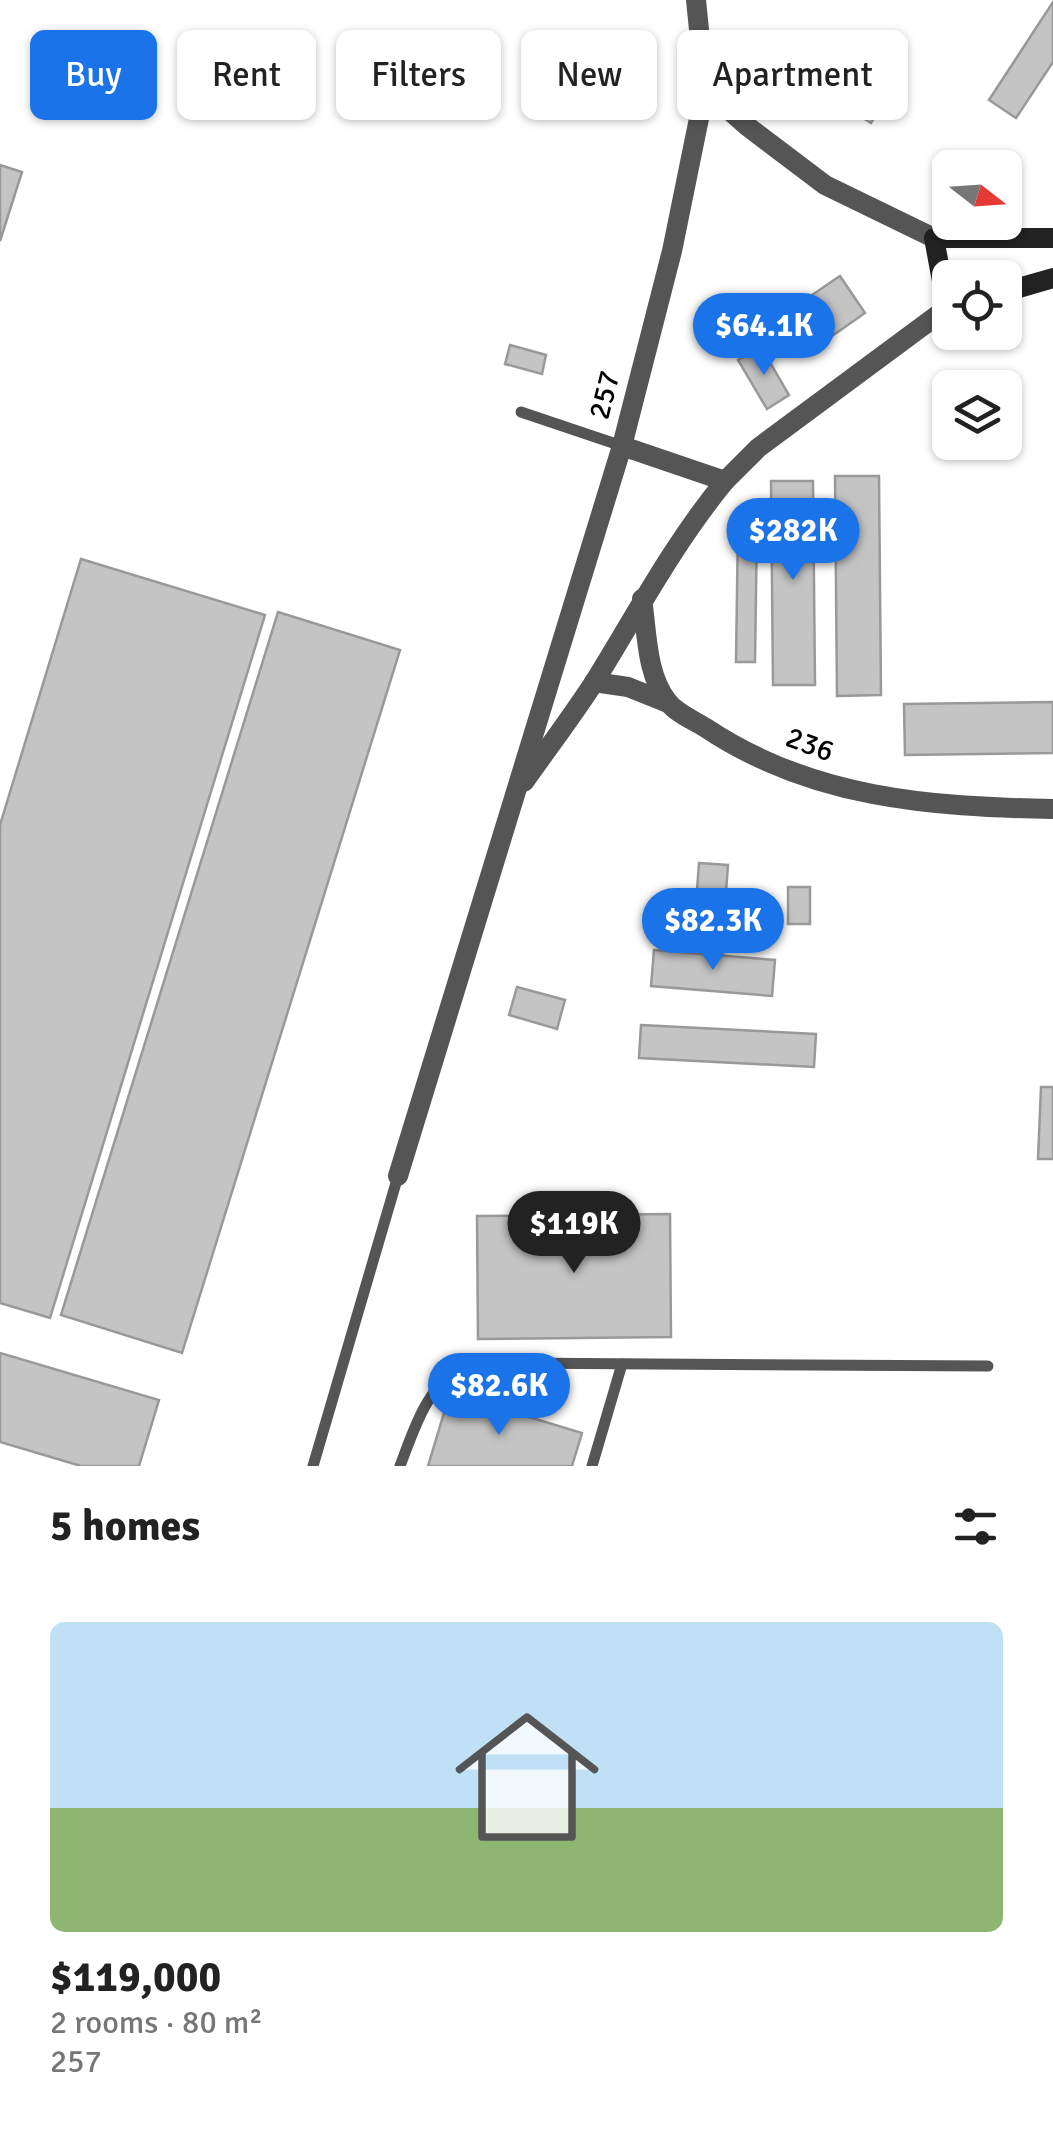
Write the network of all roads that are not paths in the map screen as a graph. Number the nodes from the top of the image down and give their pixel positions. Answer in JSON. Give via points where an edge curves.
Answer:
{"nodes":[{"id":1,"x":696,"y":0,"type":"edge"},
{"id":2,"x":699,"y":30,"type":"edge"},
{"id":3,"x":699,"y":120,"type":"edge"},
{"id":4,"x":740,"y":120,"type":"edge"},
{"id":5,"x":932,"y":237,"type":"edge"},
{"id":6,"x":1022,"y":238,"type":"edge"},
{"id":7,"x":1053,"y":238,"type":"edge"},
{"id":8,"x":1053,"y":278,"type":"edge"},
{"id":9,"x":1022,"y":287,"type":"edge"},
{"id":10,"x":932,"y":320,"type":"edge"},
{"id":11,"x":521,"y":412,"type":"dead end"},
{"id":12,"x":622,"y":446,"type":"junction"},
{"id":13,"x":726,"y":481,"type":"junction"},
{"id":14,"x":642,"y":599,"type":"junction"},
{"id":15,"x":594,"y":682,"type":"junction"},
{"id":16,"x":668,"y":703,"type":"junction"},
{"id":17,"x":514,"y":797,"type":"junction"},
{"id":18,"x":1053,"y":808,"type":"edge"},
{"id":19,"x":398,"y":1176,"type":"joint"},
{"id":20,"x":622,"y":1364,"type":"junction"},
{"id":21,"x":988,"y":1366,"type":"dead end"},
{"id":22,"x":313,"y":1466,"type":"edge"},
{"id":23,"x":400,"y":1466,"type":"edge"},
{"id":24,"x":592,"y":1466,"type":"edge"}],
"edges":[{"from":1,"to":2,"type":"street","name":"257"},
{"from":3,"to":12,"type":"street","name":"257"},
{"from":4,"to":5,"type":"street","via":[[826,185]]},
{"from":6,"to":7,"type":"street"},
{"from":8,"to":9,"type":"street"},
{"from":10,"to":13,"type":"street","name":"257","via":[[758,448]]},
{"from":11,"to":12,"type":"lane"},
{"from":12,"to":13,"type":"street"},
{"from":12,"to":17,"type":"street","name":"257"},
{"from":13,"to":14,"type":"street","name":"257"},
{"from":14,"to":15,"type":"street","name":"257"},
{"from":14,"to":16,"type":"street","via":[[651,666]]},
{"from":15,"to":16,"type":"street","name":"236"},
{"from":15,"to":17,"type":"street","name":"257"},
{"from":16,"to":18,"type":"street","name":"236","via":[[734,747],[813,780],[886,799]]},
{"from":17,"to":19,"type":"street","name":"257"},
{"from":19,"to":22,"type":"lane"},
{"from":20,"to":21,"type":"lane"},
{"from":20,"to":23,"type":"lane","via":[[494,1363],[455,1373],[421,1412]]},
{"from":20,"to":24,"type":"lane"}]}
